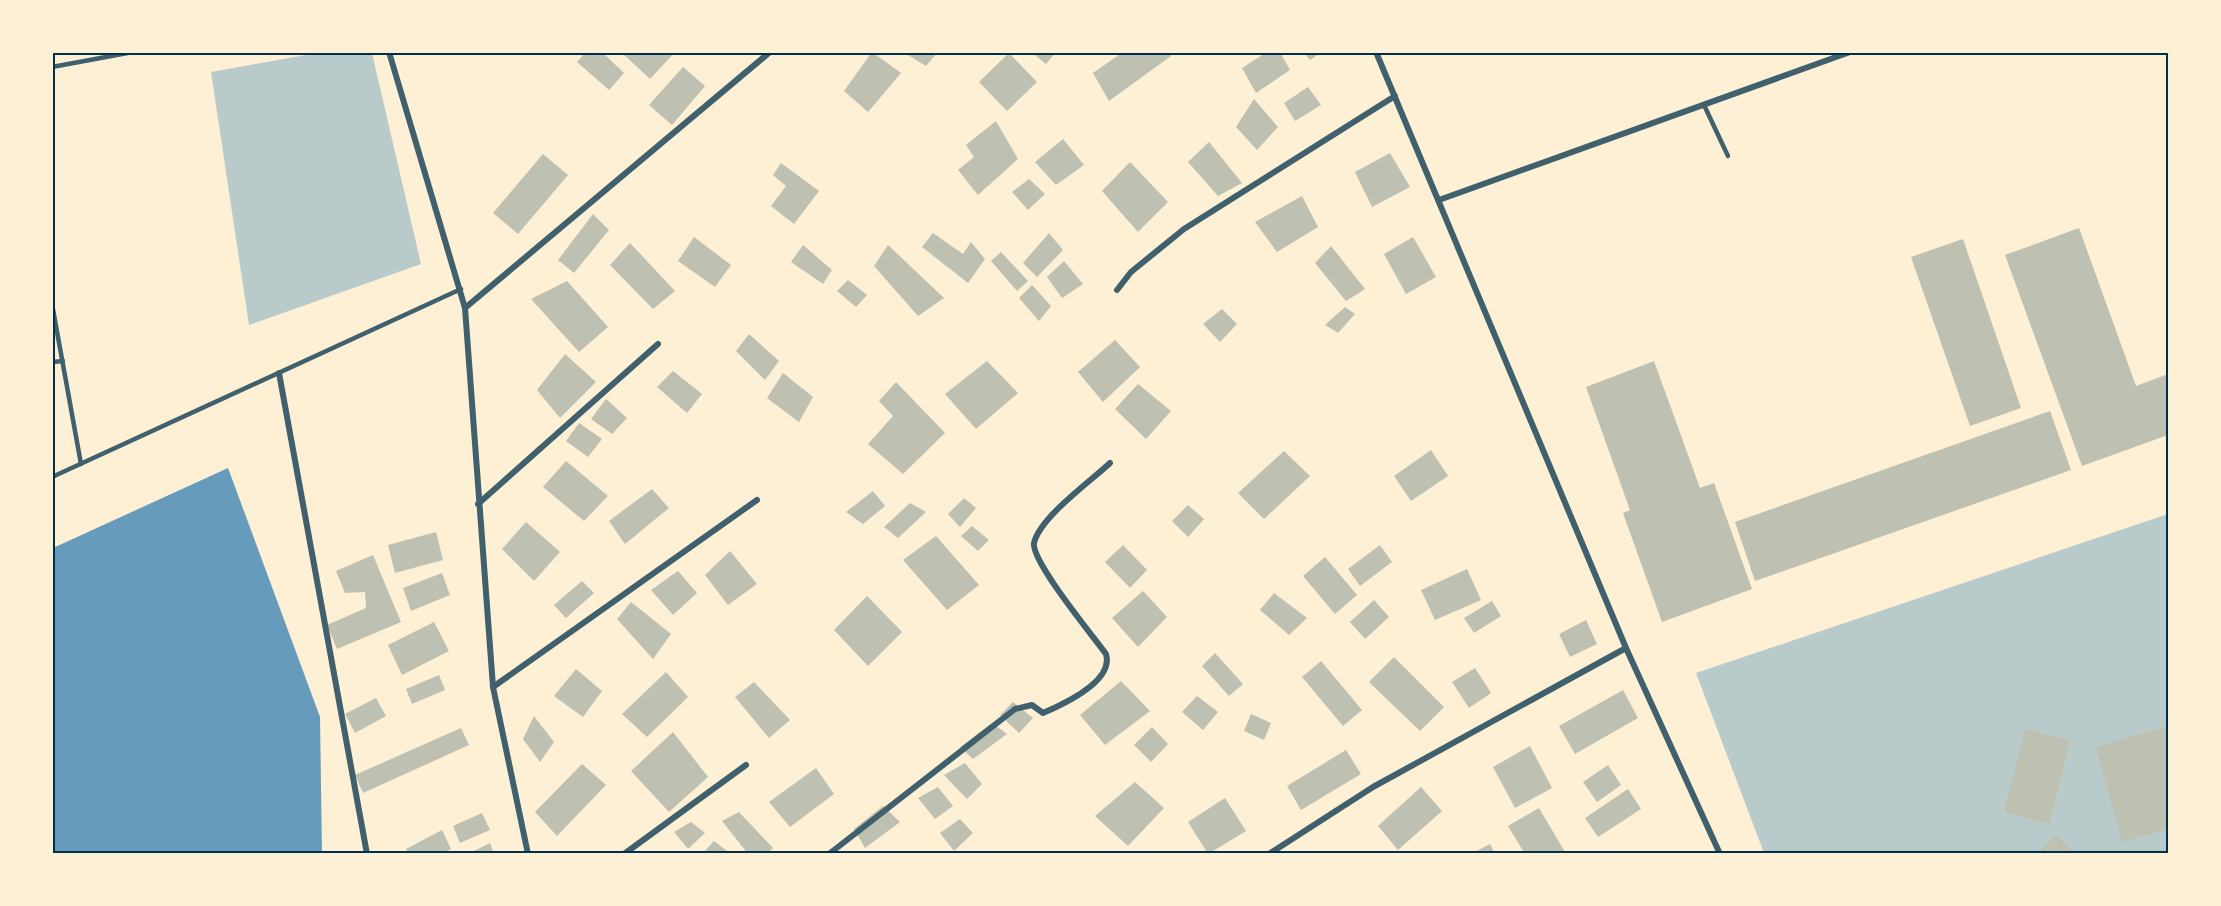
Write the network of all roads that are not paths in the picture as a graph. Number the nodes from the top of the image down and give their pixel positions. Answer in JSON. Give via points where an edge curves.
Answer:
{"nodes":[{"id":1,"x":133,"y":52,"type":"edge"},
{"id":2,"x":389,"y":52,"type":"edge"},
{"id":3,"x":770,"y":52,"type":"edge"},
{"id":4,"x":1376,"y":52,"type":"edge"},
{"id":5,"x":1850,"y":52,"type":"edge"},
{"id":6,"x":52,"y":67,"type":"edge"},
{"id":7,"x":1395,"y":96,"type":"junction"},
{"id":8,"x":1704,"y":105,"type":"junction"},
{"id":9,"x":1728,"y":156,"type":"dead end"},
{"id":10,"x":1439,"y":200,"type":"junction"},
{"id":11,"x":461,"y":289,"type":"junction"},
{"id":12,"x":1117,"y":290,"type":"dead end"},
{"id":13,"x":52,"y":304,"type":"edge"},
{"id":14,"x":465,"y":308,"type":"junction"},
{"id":15,"x":658,"y":344,"type":"dead end"},
{"id":16,"x":63,"y":361,"type":"junction"},
{"id":17,"x":52,"y":362,"type":"edge"},
{"id":18,"x":279,"y":373,"type":"junction"},
{"id":19,"x":1110,"y":463,"type":"dead end"},
{"id":20,"x":81,"y":464,"type":"junction"},
{"id":21,"x":52,"y":477,"type":"edge"},
{"id":22,"x":757,"y":500,"type":"dead end"},
{"id":23,"x":478,"y":504,"type":"junction"},
{"id":24,"x":1626,"y":648,"type":"junction"},
{"id":25,"x":493,"y":687,"type":"junction"},
{"id":26,"x":746,"y":765,"type":"dead end"},
{"id":27,"x":367,"y":854,"type":"edge"},
{"id":28,"x":528,"y":854,"type":"edge"},
{"id":29,"x":624,"y":854,"type":"edge"},
{"id":30,"x":829,"y":854,"type":"edge"},
{"id":31,"x":1269,"y":854,"type":"edge"},
{"id":32,"x":1720,"y":854,"type":"edge"}],
"edges":[{"from":1,"to":6,"type":"lane"},
{"from":2,"to":11,"type":"street"},
{"from":3,"to":14,"type":"street"},
{"from":4,"to":7,"type":"street"},
{"from":5,"to":8,"type":"street"},
{"from":7,"to":10,"type":"street"},
{"from":7,"to":12,"type":"street","via":[[1184,229],[1131,272]]},
{"from":8,"to":9,"type":"lane"},
{"from":8,"to":10,"type":"street"},
{"from":10,"to":24,"type":"street"},
{"from":11,"to":14,"type":"street"},
{"from":11,"to":18,"type":"lane"},
{"from":13,"to":16,"type":"lane"},
{"from":14,"to":23,"type":"street"},
{"from":15,"to":23,"type":"street"},
{"from":16,"to":17,"type":"lane"},
{"from":16,"to":20,"type":"lane"},
{"from":18,"to":20,"type":"lane"},
{"from":18,"to":27,"type":"street"},
{"from":19,"to":30,"type":"street","via":[[1052,516],[1034,543],[1039,562],[1106,654],[1106,672],[1073,698],[1043,713],[1032,705],[1021,706]]},
{"from":20,"to":21,"type":"lane"},
{"from":22,"to":25,"type":"street"},
{"from":23,"to":25,"type":"street"},
{"from":24,"to":31,"type":"street","via":[[1373,787]]},
{"from":24,"to":32,"type":"street"},
{"from":25,"to":28,"type":"street"},
{"from":26,"to":29,"type":"street"}]}
